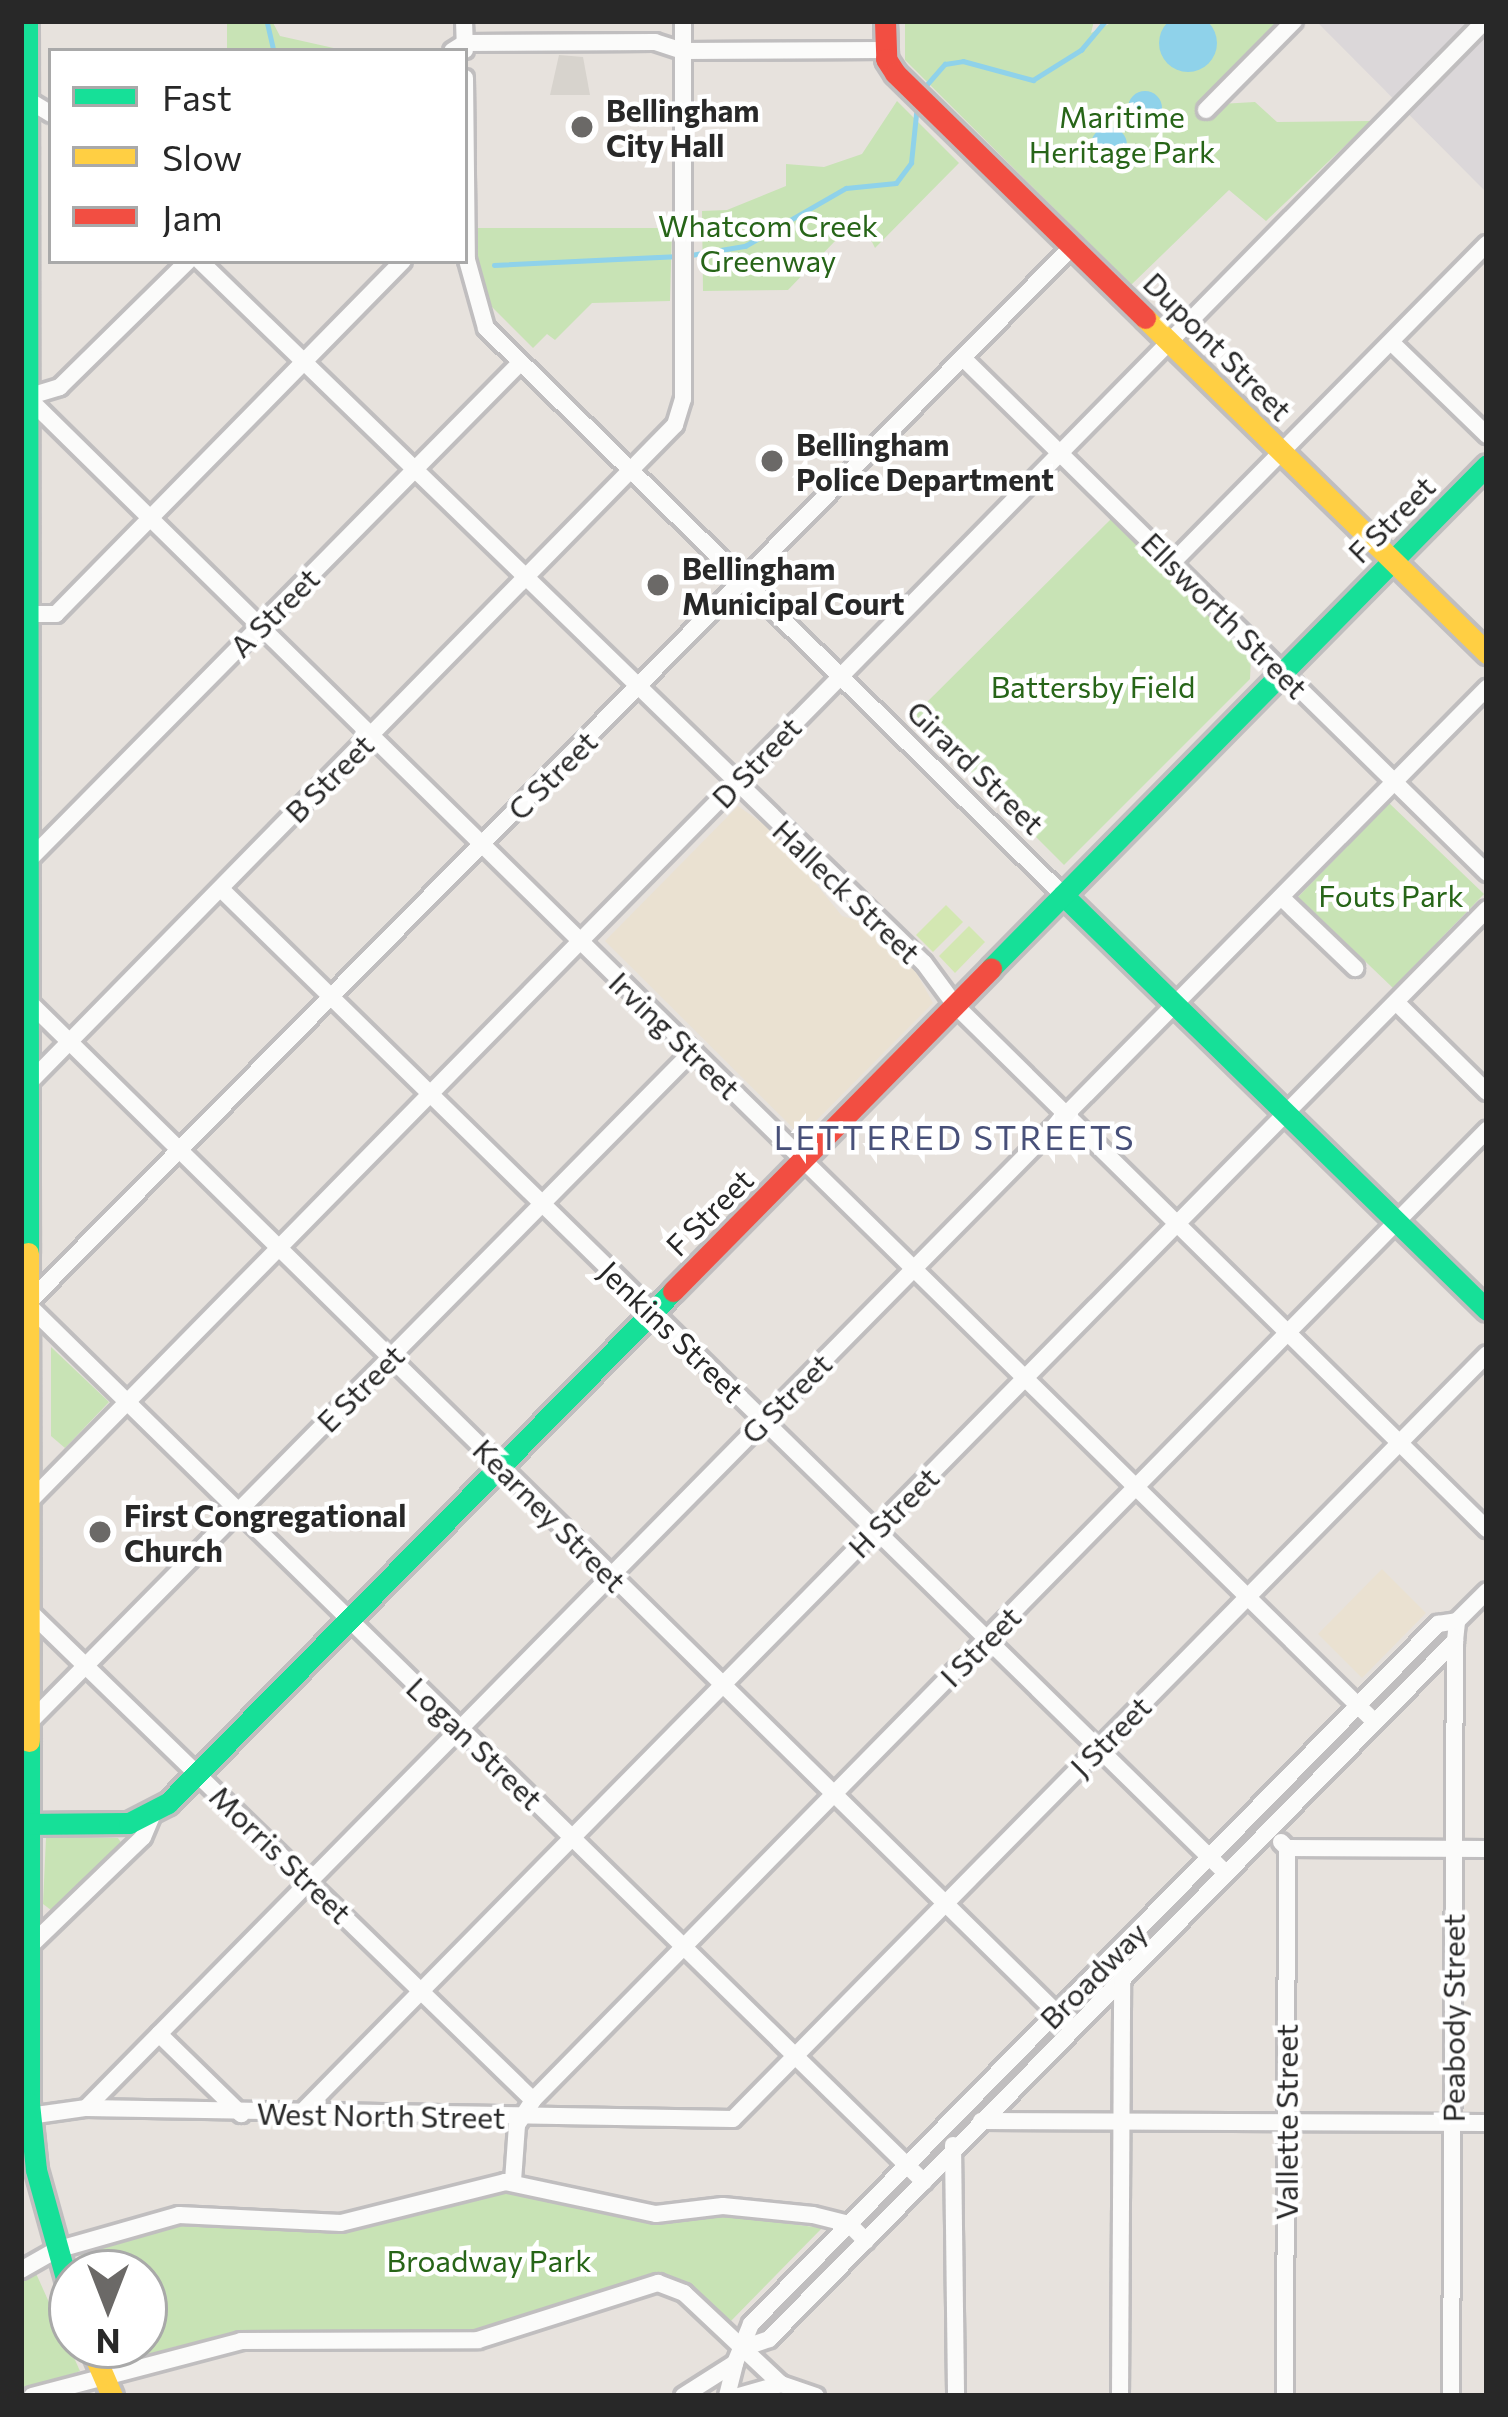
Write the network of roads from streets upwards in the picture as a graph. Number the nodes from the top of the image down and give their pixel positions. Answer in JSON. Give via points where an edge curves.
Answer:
{"nodes":[{"id":1,"x":27,"y":21,"type":"edge"},
{"id":2,"x":464,"y":21,"type":"edge"},
{"id":3,"x":682,"y":21,"type":"edge"},
{"id":4,"x":885,"y":21,"type":"edge"},
{"id":5,"x":899,"y":21,"type":"edge"},
{"id":6,"x":1294,"y":21,"type":"edge"},
{"id":7,"x":1485,"y":21,"type":"edge"},
{"id":8,"x":461,"y":48,"type":"edge"},
{"id":9,"x":892,"y":48,"type":"junction"},
{"id":10,"x":682,"y":51,"type":"junction"},
{"id":11,"x":24,"y":100,"type":"edge"},
{"id":12,"x":1206,"y":110,"type":"dead end"},
{"id":13,"x":1487,"y":244,"type":"edge"},
{"id":14,"x":1074,"y":245,"type":"junction"},
{"id":15,"x":468,"y":255,"type":"edge"},
{"id":16,"x":185,"y":264,"type":"edge"},
{"id":17,"x":203,"y":264,"type":"edge"},
{"id":18,"x":400,"y":264,"type":"edge"},
{"id":19,"x":1171,"y":340,"type":"junction"},
{"id":20,"x":1390,"y":342,"type":"junction"},
{"id":21,"x":963,"y":358,"type":"junction"},
{"id":22,"x":303,"y":362,"type":"junction"},
{"id":23,"x":520,"y":362,"type":"junction"},
{"id":24,"x":28,"y":398,"type":"junction"},
{"id":25,"x":1487,"y":435,"type":"edge"},
{"id":26,"x":1282,"y":451,"type":"junction"},
{"id":27,"x":1060,"y":453,"type":"junction"},
{"id":28,"x":1487,"y":465,"type":"edge"},
{"id":29,"x":413,"y":471,"type":"junction"},
{"id":30,"x":631,"y":472,"type":"junction"},
{"id":31,"x":150,"y":518,"type":"junction"},
{"id":32,"x":1393,"y":560,"type":"junction"},
{"id":33,"x":1172,"y":562,"type":"junction"},
{"id":34,"x":524,"y":580,"type":"junction"},
{"id":35,"x":743,"y":581,"type":"junction"},
{"id":36,"x":28,"y":614,"type":"junction"},
{"id":37,"x":260,"y":626,"type":"junction"},
{"id":38,"x":1487,"y":653,"type":"edge"},
{"id":39,"x":1283,"y":672,"type":"junction"},
{"id":40,"x":24,"y":676,"type":"edge"},
{"id":41,"x":840,"y":676,"type":"junction"},
{"id":42,"x":1487,"y":688,"type":"edge"},
{"id":43,"x":635,"y":690,"type":"junction"},
{"id":44,"x":371,"y":736,"type":"junction"},
{"id":45,"x":1394,"y":782,"type":"junction"},
{"id":46,"x":733,"y":786,"type":"junction"},
{"id":47,"x":483,"y":845,"type":"junction"},
{"id":48,"x":28,"y":862,"type":"junction"},
{"id":49,"x":1487,"y":873,"type":"edge"},
{"id":50,"x":221,"y":889,"type":"junction"},
{"id":51,"x":1063,"y":895,"type":"junction"},
{"id":52,"x":1281,"y":897,"type":"junction"},
{"id":53,"x":1487,"y":909,"type":"edge"},
{"id":54,"x":580,"y":941,"type":"junction"},
{"id":55,"x":24,"y":962,"type":"edge"},
{"id":56,"x":1355,"y":968,"type":"dead end"},
{"id":57,"x":332,"y":998,"type":"junction"},
{"id":58,"x":27,"y":1000,"type":"junction"},
{"id":59,"x":1396,"y":1002,"type":"junction"},
{"id":60,"x":1175,"y":1004,"type":"junction"},
{"id":61,"x":955,"y":1005,"type":"junction"},
{"id":62,"x":70,"y":1042,"type":"junction"},
{"id":63,"x":692,"y":1052,"type":"junction"},
{"id":64,"x":27,"y":1085,"type":"junction"},
{"id":65,"x":1487,"y":1093,"type":"edge"},
{"id":66,"x":430,"y":1094,"type":"junction"},
{"id":67,"x":1286,"y":1113,"type":"junction"},
{"id":68,"x":1066,"y":1115,"type":"junction"},
{"id":69,"x":1487,"y":1130,"type":"edge"},
{"id":70,"x":181,"y":1151,"type":"junction"},
{"id":71,"x":802,"y":1160,"type":"junction"},
{"id":72,"x":542,"y":1204,"type":"junction"},
{"id":73,"x":1397,"y":1222,"type":"junction"},
{"id":74,"x":1177,"y":1224,"type":"junction"},
{"id":75,"x":279,"y":1248,"type":"junction"},
{"id":76,"x":24,"y":1249,"type":"edge"},
{"id":77,"x":914,"y":1269,"type":"junction"},
{"id":78,"x":27,"y":1304,"type":"junction"},
{"id":79,"x":1487,"y":1310,"type":"edge"},
{"id":80,"x":652,"y":1312,"type":"junction"},
{"id":81,"x":1288,"y":1333,"type":"junction"},
{"id":82,"x":1487,"y":1354,"type":"edge"},
{"id":83,"x":390,"y":1358,"type":"junction"},
{"id":84,"x":1025,"y":1378,"type":"junction"},
{"id":85,"x":127,"y":1402,"type":"junction"},
{"id":86,"x":764,"y":1420,"type":"junction"},
{"id":87,"x":1399,"y":1443,"type":"junction"},
{"id":88,"x":500,"y":1466,"type":"junction"},
{"id":89,"x":1136,"y":1487,"type":"junction"},
{"id":90,"x":27,"y":1504,"type":"junction"},
{"id":91,"x":239,"y":1511,"type":"junction"},
{"id":92,"x":1487,"y":1529,"type":"edge"},
{"id":93,"x":875,"y":1530,"type":"junction"},
{"id":94,"x":24,"y":1537,"type":"edge"},
{"id":95,"x":612,"y":1575,"type":"junction"},
{"id":96,"x":1487,"y":1591,"type":"edge"},
{"id":97,"x":1247,"y":1597,"type":"junction"},
{"id":98,"x":27,"y":1609,"type":"junction"},
{"id":99,"x":349,"y":1619,"type":"junction"},
{"id":100,"x":1456,"y":1631,"type":"junction"},
{"id":101,"x":987,"y":1639,"type":"junction"},
{"id":102,"x":86,"y":1666,"type":"junction"},
{"id":103,"x":723,"y":1685,"type":"junction"},
{"id":104,"x":1358,"y":1706,"type":"junction"},
{"id":105,"x":1375,"y":1722,"type":"junction"},
{"id":106,"x":27,"y":1725,"type":"junction"},
{"id":107,"x":460,"y":1728,"type":"junction"},
{"id":108,"x":1098,"y":1748,"type":"junction"},
{"id":109,"x":197,"y":1773,"type":"junction"},
{"id":110,"x":834,"y":1794,"type":"junction"},
{"id":111,"x":152,"y":1816,"type":"junction"},
{"id":112,"x":24,"y":1824,"type":"edge"},
{"id":113,"x":1269,"y":1830,"type":"junction"},
{"id":114,"x":572,"y":1838,"type":"junction"},
{"id":115,"x":1287,"y":1848,"type":"junction"},
{"id":116,"x":1454,"y":1849,"type":"junction"},
{"id":117,"x":1487,"y":1849,"type":"edge"},
{"id":118,"x":1210,"y":1857,"type":"junction"},
{"id":119,"x":1226,"y":1874,"type":"junction"},
{"id":120,"x":310,"y":1882,"type":"junction"},
{"id":121,"x":945,"y":1904,"type":"junction"},
{"id":122,"x":1122,"y":1946,"type":"junction"},
{"id":123,"x":684,"y":1947,"type":"junction"},
{"id":124,"x":27,"y":1949,"type":"junction"},
{"id":125,"x":1122,"y":1980,"type":"junction"},
{"id":126,"x":422,"y":1990,"type":"junction"},
{"id":127,"x":1056,"y":2013,"type":"junction"},
{"id":128,"x":1073,"y":2030,"type":"junction"},
{"id":129,"x":159,"y":2034,"type":"junction"},
{"id":130,"x":795,"y":2056,"type":"junction"},
{"id":131,"x":533,"y":2100,"type":"junction"},
{"id":132,"x":26,"y":2107,"type":"edge"},
{"id":133,"x":86,"y":2108,"type":"junction"},
{"id":134,"x":241,"y":2114,"type":"junction"},
{"id":135,"x":300,"y":2114,"type":"junction"},
{"id":136,"x":520,"y":2116,"type":"junction"},
{"id":137,"x":733,"y":2119,"type":"joint"},
{"id":138,"x":950,"y":2121,"type":"junction"},
{"id":139,"x":983,"y":2121,"type":"junction"},
{"id":140,"x":1121,"y":2122,"type":"junction"},
{"id":141,"x":1286,"y":2122,"type":"junction"},
{"id":142,"x":1453,"y":2123,"type":"junction"},
{"id":143,"x":1487,"y":2123,"type":"edge"},
{"id":144,"x":954,"y":2151,"type":"junction"},
{"id":145,"x":907,"y":2165,"type":"junction"},
{"id":146,"x":513,"y":2181,"type":"junction"},
{"id":147,"x":923,"y":2182,"type":"junction"},
{"id":148,"x":849,"y":2224,"type":"junction"},
{"id":149,"x":866,"y":2241,"type":"junction"},
{"id":150,"x":56,"y":2249,"type":"edge"},
{"id":151,"x":60,"y":2249,"type":"edge"},
{"id":152,"x":48,"y":2255,"type":"edge"},
{"id":153,"x":21,"y":2270,"type":"edge"},
{"id":154,"x":746,"y":2347,"type":"junction"},
{"id":155,"x":735,"y":2363,"type":"junction"},
{"id":156,"x":781,"y":2384,"type":"junction"},
{"id":157,"x":108,"y":2387,"type":"edge"},
{"id":158,"x":32,"y":2396,"type":"edge"},
{"id":159,"x":682,"y":2396,"type":"edge"},
{"id":160,"x":727,"y":2396,"type":"edge"},
{"id":161,"x":739,"y":2396,"type":"edge"},
{"id":162,"x":816,"y":2396,"type":"edge"},
{"id":163,"x":956,"y":2396,"type":"edge"},
{"id":164,"x":1120,"y":2396,"type":"edge"},
{"id":165,"x":1285,"y":2396,"type":"edge"},
{"id":166,"x":1451,"y":2396,"type":"edge"}],
"edges":[{"from":1,"to":11,"type":"street"},
{"from":2,"to":8,"type":"street"},
{"from":3,"to":10,"type":"street","name":"B Street"},
{"from":4,"to":9,"type":"street"},
{"from":5,"to":9,"type":"street"},
{"from":6,"to":12,"type":"street"},
{"from":7,"to":19,"type":"street","name":"D Street"},
{"from":8,"to":10,"type":"street","via":[[655,42]]},
{"from":9,"to":10,"type":"street"},
{"from":9,"to":14,"type":"street","name":"Dupont Street","via":[[908,81]]},
{"from":10,"to":30,"type":"street","name":"B Street","via":[[681,415]]},
{"from":11,"to":24,"type":"street"},
{"from":13,"to":20,"type":"street"},
{"from":14,"to":19,"type":"street","name":"Dupont Street"},
{"from":14,"to":21,"type":"street","name":"C Street"},
{"from":15,"to":23,"type":"street","name":"Girard Street","via":[[480,319]]},
{"from":16,"to":24,"type":"street","via":[[60,387]]},
{"from":17,"to":22,"type":"street","name":"Halleck Street"},
{"from":18,"to":22,"type":"street"},
{"from":19,"to":26,"type":"street","name":"Dupont Street"},
{"from":19,"to":27,"type":"street","name":"D Street"},
{"from":20,"to":25,"type":"street"},
{"from":20,"to":26,"type":"street"},
{"from":21,"to":27,"type":"street","name":"Ellsworth Street"},
{"from":21,"to":35,"type":"street","name":"C Street"},
{"from":22,"to":29,"type":"street","name":"Halleck Street"},
{"from":22,"to":31,"type":"street"},
{"from":23,"to":29,"type":"street","name":"A Street"},
{"from":23,"to":30,"type":"street","name":"Girard Street"},
{"from":24,"to":31,"type":"street","name":"Irving Street"},
{"from":24,"to":36,"type":"street"},
{"from":26,"to":32,"type":"street","name":"Dupont Street"},
{"from":26,"to":33,"type":"street"},
{"from":27,"to":33,"type":"street","name":"Ellsworth Street"},
{"from":27,"to":41,"type":"street","name":"D Street"},
{"from":28,"to":32,"type":"street","name":"F Street"},
{"from":29,"to":34,"type":"street","name":"Halleck Street"},
{"from":29,"to":37,"type":"street","name":"A Street"},
{"from":30,"to":34,"type":"street","name":"B Street"},
{"from":30,"to":35,"type":"street","name":"Girard Street"},
{"from":31,"to":36,"type":"street","via":[[56,614]]},
{"from":31,"to":37,"type":"street","name":"Irving Street"},
{"from":32,"to":38,"type":"street","name":"Dupont Street"},
{"from":32,"to":39,"type":"street","name":"F Street"},
{"from":33,"to":39,"type":"street","name":"Ellsworth Street"},
{"from":34,"to":43,"type":"street","name":"Halleck Street"},
{"from":34,"to":44,"type":"street","name":"B Street"},
{"from":35,"to":41,"type":"street","name":"Girard Street"},
{"from":35,"to":43,"type":"street","name":"C Street"},
{"from":36,"to":40,"type":"street"},
{"from":37,"to":44,"type":"street","name":"Irving Street"},
{"from":37,"to":48,"type":"street","name":"A Street"},
{"from":39,"to":45,"type":"street","name":"Ellsworth Street"},
{"from":39,"to":51,"type":"street","name":"F Street"},
{"from":40,"to":48,"type":"street"},
{"from":41,"to":46,"type":"street","name":"D Street"},
{"from":41,"to":51,"type":"street","name":"Girard Street"},
{"from":42,"to":45,"type":"street","name":"G Street"},
{"from":43,"to":46,"type":"street","name":"Halleck Street"},
{"from":43,"to":47,"type":"street","name":"C Street"},
{"from":44,"to":47,"type":"street","name":"Irving Street"},
{"from":44,"to":50,"type":"street","name":"B Street"},
{"from":45,"to":49,"type":"street","name":"Ellsworth Street"},
{"from":45,"to":52,"type":"street","name":"G Street"},
{"from":46,"to":54,"type":"street","name":"D Street"},
{"from":46,"to":61,"type":"street","name":"Halleck Street","via":[[908,948]]},
{"from":47,"to":54,"type":"street","name":"Irving Street"},
{"from":47,"to":57,"type":"street","name":"C Street"},
{"from":48,"to":55,"type":"street"},
{"from":50,"to":57,"type":"street","name":"Jenkins Street"},
{"from":50,"to":62,"type":"street","name":"B Street"},
{"from":51,"to":60,"type":"street","name":"Girard Street"},
{"from":51,"to":61,"type":"street","name":"F Street"},
{"from":52,"to":56,"type":"street"},
{"from":52,"to":60,"type":"street","name":"G Street"},
{"from":53,"to":59,"type":"street","name":"H Street"},
{"from":54,"to":63,"type":"street","name":"Irving Street"},
{"from":54,"to":66,"type":"street","name":"D Street"},
{"from":55,"to":58,"type":"street"},
{"from":57,"to":66,"type":"street","name":"Jenkins Street"},
{"from":57,"to":70,"type":"street","name":"C Street"},
{"from":58,"to":62,"type":"street","name":"Kearney Street"},
{"from":58,"to":64,"type":"street"},
{"from":59,"to":65,"type":"street"},
{"from":59,"to":67,"type":"street","name":"H Street"},
{"from":60,"to":67,"type":"street","name":"Girard Street"},
{"from":60,"to":68,"type":"street","name":"G Street"},
{"from":61,"to":68,"type":"street","name":"Halleck Street"},
{"from":61,"to":71,"type":"street","name":"F Street"},
{"from":62,"to":64,"type":"street","name":"B Street"},
{"from":62,"to":70,"type":"street","name":"Kearney Street"},
{"from":63,"to":71,"type":"street","name":"Irving Street"},
{"from":63,"to":72,"type":"street","name":"E Street"},
{"from":64,"to":76,"type":"street"},
{"from":66,"to":72,"type":"street","name":"Jenkins Street"},
{"from":66,"to":75,"type":"street","name":"D Street"},
{"from":67,"to":73,"type":"street","name":"Girard Street"},
{"from":67,"to":74,"type":"street","name":"H Street"},
{"from":68,"to":74,"type":"street","name":"Halleck Street"},
{"from":68,"to":77,"type":"street","name":"G Street"},
{"from":69,"to":73,"type":"street","name":"I Street"},
{"from":70,"to":75,"type":"street","name":"Kearney Street"},
{"from":70,"to":78,"type":"street","name":"C Street"},
{"from":71,"to":77,"type":"street","name":"Irving Street"},
{"from":71,"to":80,"type":"street","name":"F Street"},
{"from":72,"to":80,"type":"street","name":"Jenkins Street"},
{"from":72,"to":83,"type":"street","name":"E Street"},
{"from":73,"to":79,"type":"street","name":"Girard Street"},
{"from":73,"to":81,"type":"street","name":"I Street"},
{"from":74,"to":81,"type":"street","name":"Halleck Street"},
{"from":74,"to":84,"type":"street","name":"H Street"},
{"from":75,"to":83,"type":"street","name":"Kearney Street"},
{"from":75,"to":85,"type":"street","name":"D Street"},
{"from":76,"to":78,"type":"street"},
{"from":77,"to":84,"type":"street","name":"Irving Street"},
{"from":77,"to":86,"type":"street","name":"G Street"},
{"from":78,"to":85,"type":"street","name":"Logan Street"},
{"from":78,"to":90,"type":"street"},
{"from":80,"to":86,"type":"street","name":"Jenkins Street"},
{"from":80,"to":88,"type":"street","name":"F Street"},
{"from":81,"to":87,"type":"street","name":"Halleck Street"},
{"from":81,"to":89,"type":"street","name":"I Street"},
{"from":82,"to":87,"type":"street","name":"J Street"},
{"from":83,"to":88,"type":"street","name":"Kearney Street"},
{"from":83,"to":91,"type":"street","name":"E Street"},
{"from":84,"to":89,"type":"street","name":"Irving Street"},
{"from":84,"to":93,"type":"street","name":"H Street"},
{"from":85,"to":90,"type":"street","name":"D Street"},
{"from":85,"to":91,"type":"street","name":"Logan Street"},
{"from":86,"to":93,"type":"street","name":"Jenkins Street"},
{"from":86,"to":95,"type":"street","name":"G Street"},
{"from":87,"to":92,"type":"street","name":"Halleck Street"},
{"from":87,"to":97,"type":"street","name":"J Street"},
{"from":88,"to":95,"type":"street","name":"Kearney Street"},
{"from":88,"to":99,"type":"street","name":"F Street"},
{"from":89,"to":97,"type":"street","name":"Irving Street"},
{"from":89,"to":101,"type":"street","name":"I Street"},
{"from":90,"to":94,"type":"street"},
{"from":91,"to":99,"type":"street","name":"Logan Street"},
{"from":91,"to":102,"type":"street","name":"E Street"},
{"from":93,"to":101,"type":"street","name":"Jenkins Street"},
{"from":93,"to":103,"type":"street","name":"H Street"},
{"from":94,"to":98,"type":"street"},
{"from":95,"to":103,"type":"street","name":"Kearney Street"},
{"from":95,"to":107,"type":"street","name":"G Street"},
{"from":96,"to":100,"type":"street","name":"Broadway"},
{"from":97,"to":104,"type":"street","name":"Irving Street"},
{"from":97,"to":108,"type":"street","name":"J Street"},
{"from":98,"to":102,"type":"street","name":"Morris Street"},
{"from":98,"to":106,"type":"street"},
{"from":99,"to":107,"type":"street","name":"Logan Street"},
{"from":99,"to":109,"type":"street","name":"F Street"},
{"from":100,"to":104,"type":"street","name":"Broadway","via":[[1438,1624]]},
{"from":100,"to":105,"type":"street","name":"Broadway"},
{"from":100,"to":116,"type":"street","name":"Peabody Street"},
{"from":101,"to":108,"type":"street","name":"Jenkins Street"},
{"from":101,"to":110,"type":"street","name":"I Street"},
{"from":102,"to":106,"type":"street","name":"E Street"},
{"from":102,"to":109,"type":"street","name":"Morris Street"},
{"from":103,"to":110,"type":"street","name":"Kearney Street"},
{"from":103,"to":114,"type":"street","name":"H Street"},
{"from":104,"to":105,"type":"street","name":"Irving Street"},
{"from":104,"to":118,"type":"street","name":"Broadway"},
{"from":105,"to":113,"type":"street","name":"Broadway"},
{"from":106,"to":112,"type":"street"},
{"from":107,"to":114,"type":"street","name":"Logan Street"},
{"from":107,"to":120,"type":"street","name":"G Street"},
{"from":108,"to":118,"type":"street","name":"Jenkins Street"},
{"from":108,"to":121,"type":"street","name":"J Street"},
{"from":109,"to":111,"type":"street","name":"F Street"},
{"from":109,"to":120,"type":"street","name":"Morris Street"},
{"from":110,"to":121,"type":"street","name":"Kearney Street"},
{"from":110,"to":123,"type":"street","name":"I Street"},
{"from":111,"to":112,"type":"street"},
{"from":111,"to":124,"type":"street","name":"F Street","via":[[143,1837]]},
{"from":112,"to":124,"type":"street"},
{"from":113,"to":115,"type":"street"},
{"from":113,"to":119,"type":"street","name":"Broadway"},
{"from":114,"to":123,"type":"street","name":"Logan Street"},
{"from":114,"to":126,"type":"street","name":"H Street"},
{"from":115,"to":116,"type":"street"},
{"from":115,"to":141,"type":"street","name":"Vallette Street"},
{"from":116,"to":117,"type":"street"},
{"from":116,"to":142,"type":"street","name":"Peabody Street"},
{"from":118,"to":119,"type":"street","name":"Jenkins Street"},
{"from":118,"to":122,"type":"street","name":"Broadway"},
{"from":119,"to":125,"type":"street","name":"Broadway"},
{"from":120,"to":126,"type":"street","name":"Morris Street"},
{"from":120,"to":129,"type":"street","name":"G Street"},
{"from":121,"to":127,"type":"street","name":"Kearney Street"},
{"from":121,"to":130,"type":"street","name":"J Street"},
{"from":122,"to":125,"type":"street"},
{"from":122,"to":127,"type":"street","name":"Broadway"},
{"from":123,"to":130,"type":"street","name":"Logan Street"},
{"from":123,"to":131,"type":"street","name":"I Street"},
{"from":124,"to":132,"type":"street"},
{"from":125,"to":128,"type":"street","name":"Broadway"},
{"from":125,"to":140,"type":"street"},
{"from":126,"to":131,"type":"street","name":"Morris Street"},
{"from":126,"to":135,"type":"street","name":"H Street"},
{"from":127,"to":128,"type":"street","name":"Kearney Street"},
{"from":127,"to":138,"type":"street","name":"Broadway"},
{"from":128,"to":139,"type":"street","name":"Broadway"},
{"from":129,"to":133,"type":"street","name":"G Street"},
{"from":129,"to":134,"type":"street"},
{"from":130,"to":137,"type":"street","name":"J Street"},
{"from":130,"to":145,"type":"street","name":"Logan Street"},
{"from":131,"to":136,"type":"street","name":"I Street"},
{"from":132,"to":133,"type":"street","name":"West North Street"},
{"from":132,"to":150,"type":"street"},
{"from":133,"to":134,"type":"street","name":"West North Street"},
{"from":134,"to":135,"type":"street","name":"West North Street"},
{"from":135,"to":136,"type":"street","name":"West North Street"},
{"from":136,"to":137,"type":"street","name":"West North Street"},
{"from":136,"to":146,"type":"street"},
{"from":138,"to":139,"type":"street"},
{"from":138,"to":144,"type":"street"},
{"from":138,"to":145,"type":"street","name":"Broadway"},
{"from":139,"to":140,"type":"street"},
{"from":139,"to":144,"type":"street","name":"Broadway"},
{"from":140,"to":141,"type":"street"},
{"from":140,"to":164,"type":"street"},
{"from":141,"to":142,"type":"street"},
{"from":141,"to":165,"type":"street","name":"Vallette Street"},
{"from":142,"to":143,"type":"street"},
{"from":142,"to":166,"type":"street","name":"Peabody Street"},
{"from":144,"to":147,"type":"street","name":"Broadway"},
{"from":144,"to":163,"type":"street"},
{"from":145,"to":147,"type":"street","name":"Logan Street"},
{"from":145,"to":148,"type":"street","name":"Broadway"},
{"from":146,"to":148,"type":"street","via":[[656,2214],[740,2206]]},
{"from":146,"to":151,"type":"street","via":[[360,2222],[197,2213]]},
{"from":147,"to":149,"type":"street","name":"Broadway"},
{"from":148,"to":149,"type":"street"},
{"from":148,"to":154,"type":"street","name":"Broadway","via":[[751,2324]]},
{"from":149,"to":154,"type":"street","name":"Broadway","via":[[769,2339]]},
{"from":152,"to":153,"type":"street"},
{"from":154,"to":155,"type":"street","name":"Broadway"},
{"from":154,"to":156,"type":"street"},
{"from":154,"to":157,"type":"street","via":[[684,2293],[650,2283],[460,2344],[241,2341],[178,2352]]},
{"from":155,"to":159,"type":"street","name":"Broadway"},
{"from":155,"to":160,"type":"street"},
{"from":156,"to":161,"type":"street"},
{"from":156,"to":162,"type":"street"},
{"from":157,"to":158,"type":"street"}]}
